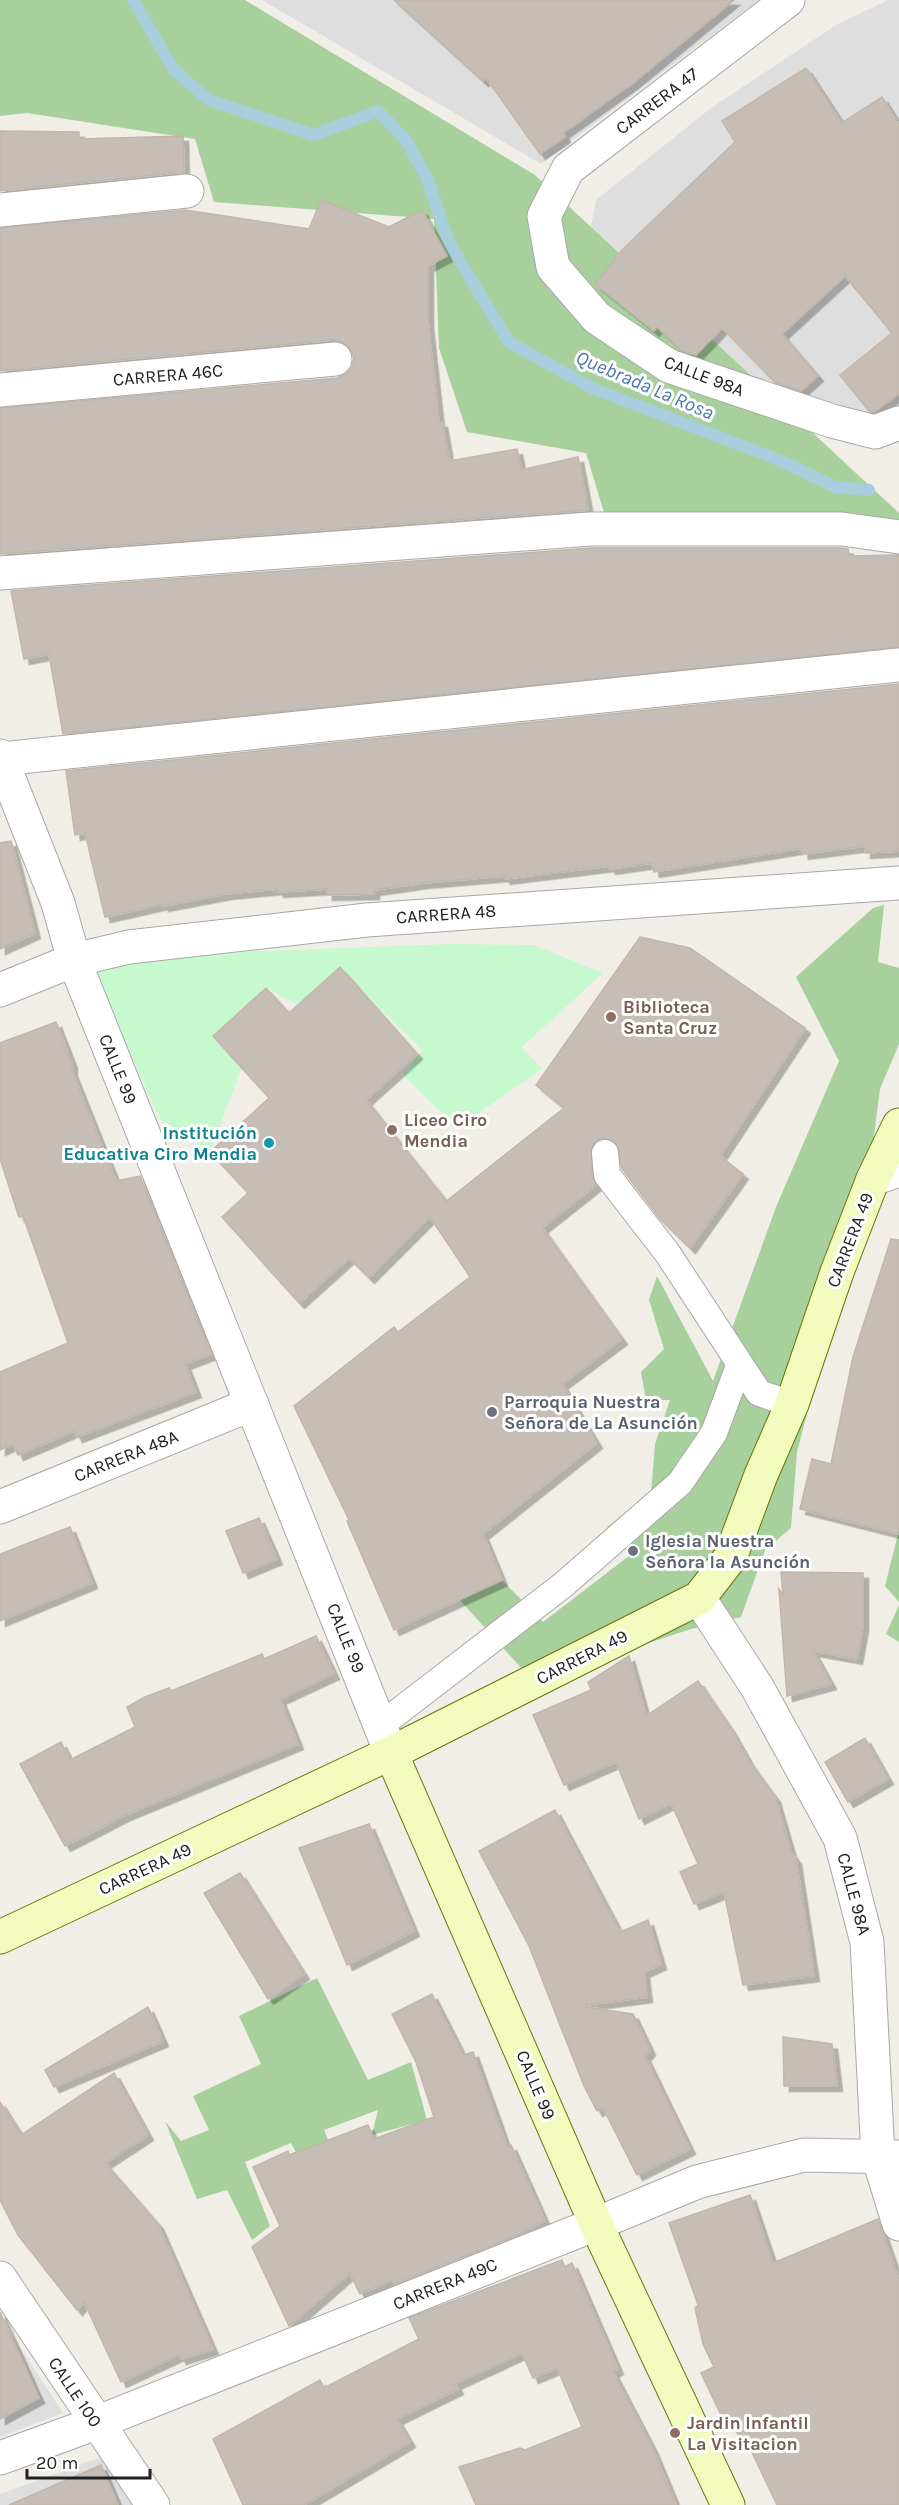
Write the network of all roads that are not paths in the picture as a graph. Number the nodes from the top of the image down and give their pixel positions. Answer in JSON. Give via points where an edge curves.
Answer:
{"nodes":[{"id":1,"x":788,"y":0,"type":"edge"},
{"id":2,"x":186,"y":191,"type":"dead end"},
{"id":3,"x":0,"y":210,"type":"edge"},
{"id":4,"x":544,"y":216,"type":"joint"},
{"id":5,"x":335,"y":359,"type":"dead end"},
{"id":6,"x":0,"y":390,"type":"edge"},
{"id":7,"x":899,"y":423,"type":"edge"},
{"id":8,"x":899,"y":537,"type":"edge"},
{"id":9,"x":0,"y":573,"type":"edge"},
{"id":10,"x":899,"y":665,"type":"edge"},
{"id":11,"x":1,"y":757,"type":"edge"},
{"id":12,"x":899,"y":883,"type":"edge"},
{"id":13,"x":74,"y":960,"type":"junction"},
{"id":14,"x":0,"y":990,"type":"edge"},
{"id":15,"x":899,"y":1125,"type":"edge"},
{"id":16,"x":605,"y":1153,"type":"dead end"},
{"id":17,"x":886,"y":1175,"type":"edge"},
{"id":18,"x":739,"y":1366,"type":"junction"},
{"id":19,"x":252,"y":1404,"type":"junction"},
{"id":20,"x":792,"y":1404,"type":"junction"},
{"id":21,"x":0,"y":1507,"type":"edge"},
{"id":22,"x":699,"y":1598,"type":"junction"},
{"id":23,"x":386,"y":1739,"type":"junction"},
{"id":24,"x":0,"y":1937,"type":"edge"},
{"id":25,"x":888,"y":2157,"type":"edge"},
{"id":26,"x":596,"y":2224,"type":"junction"},
{"id":27,"x":899,"y":2224,"type":"edge"},
{"id":28,"x":0,"y":2278,"type":"edge"},
{"id":29,"x":96,"y":2423,"type":"junction"},
{"id":30,"x":0,"y":2458,"type":"edge"},
{"id":31,"x":153,"y":2505,"type":"edge"},
{"id":32,"x":728,"y":2505,"type":"edge"}],
"edges":[{"from":1,"to":4,"type":"street","name":"CARRERA 47","via":[[568,169]]},
{"from":2,"to":3,"type":"street"},
{"from":4,"to":7,"type":"street","name":"CALLE 98A","via":[[553,267],[597,318],[669,366],[875,432]]},
{"from":5,"to":6,"type":"street","name":"CARRERA 46C"},
{"from":8,"to":9,"type":"street","via":[[842,529],[591,529]]},
{"from":10,"to":11,"type":"street"},
{"from":11,"to":13,"type":"street","name":"CALLE 99","via":[[58,903]]},
{"from":12,"to":13,"type":"street","name":"CARRERA 48","via":[[367,920],[129,947]]},
{"from":13,"to":14,"type":"street","name":"CARRERA 48"},
{"from":13,"to":19,"type":"street","name":"CALLE 99"},
{"from":15,"to":17,"type":"street","name":"CARRERA 49"},
{"from":16,"to":18,"type":"lane","via":[[606,1174],[681,1273]]},
{"from":17,"to":20,"type":"street","name":"CARRERA 49","via":[[837,1272]]},
{"from":18,"to":20,"type":"lane","via":[[759,1393]]},
{"from":18,"to":23,"type":"lane","via":[[714,1433],[680,1483]]},
{"from":19,"to":21,"type":"street","name":"CARRERA 48A"},
{"from":19,"to":23,"type":"street","name":"CALLE 99"},
{"from":20,"to":22,"type":"street","name":"CARRERA 49","via":[[730,1558]]},
{"from":22,"to":23,"type":"street","name":"CARRERA 49"},
{"from":22,"to":25,"type":"street","name":"CALLE 98A","via":[[757,1687],[840,1838],[867,1942]]},
{"from":23,"to":24,"type":"street","name":"CARRERA 49"},
{"from":23,"to":26,"type":"street","name":"CALLE 99"},
{"from":25,"to":26,"type":"street","name":"CARRERA 49C","via":[[804,2155],[697,2182]]},
{"from":25,"to":27,"type":"street","name":"CALLE 98A"},
{"from":26,"to":29,"type":"street","name":"CARRERA 49C"},
{"from":26,"to":32,"type":"street","name":"CALLE 99"},
{"from":28,"to":29,"type":"street","name":"CALLE 100"},
{"from":29,"to":30,"type":"street","name":"CARRERA 49C"},
{"from":29,"to":31,"type":"street","name":"CALLE 100"}]}
